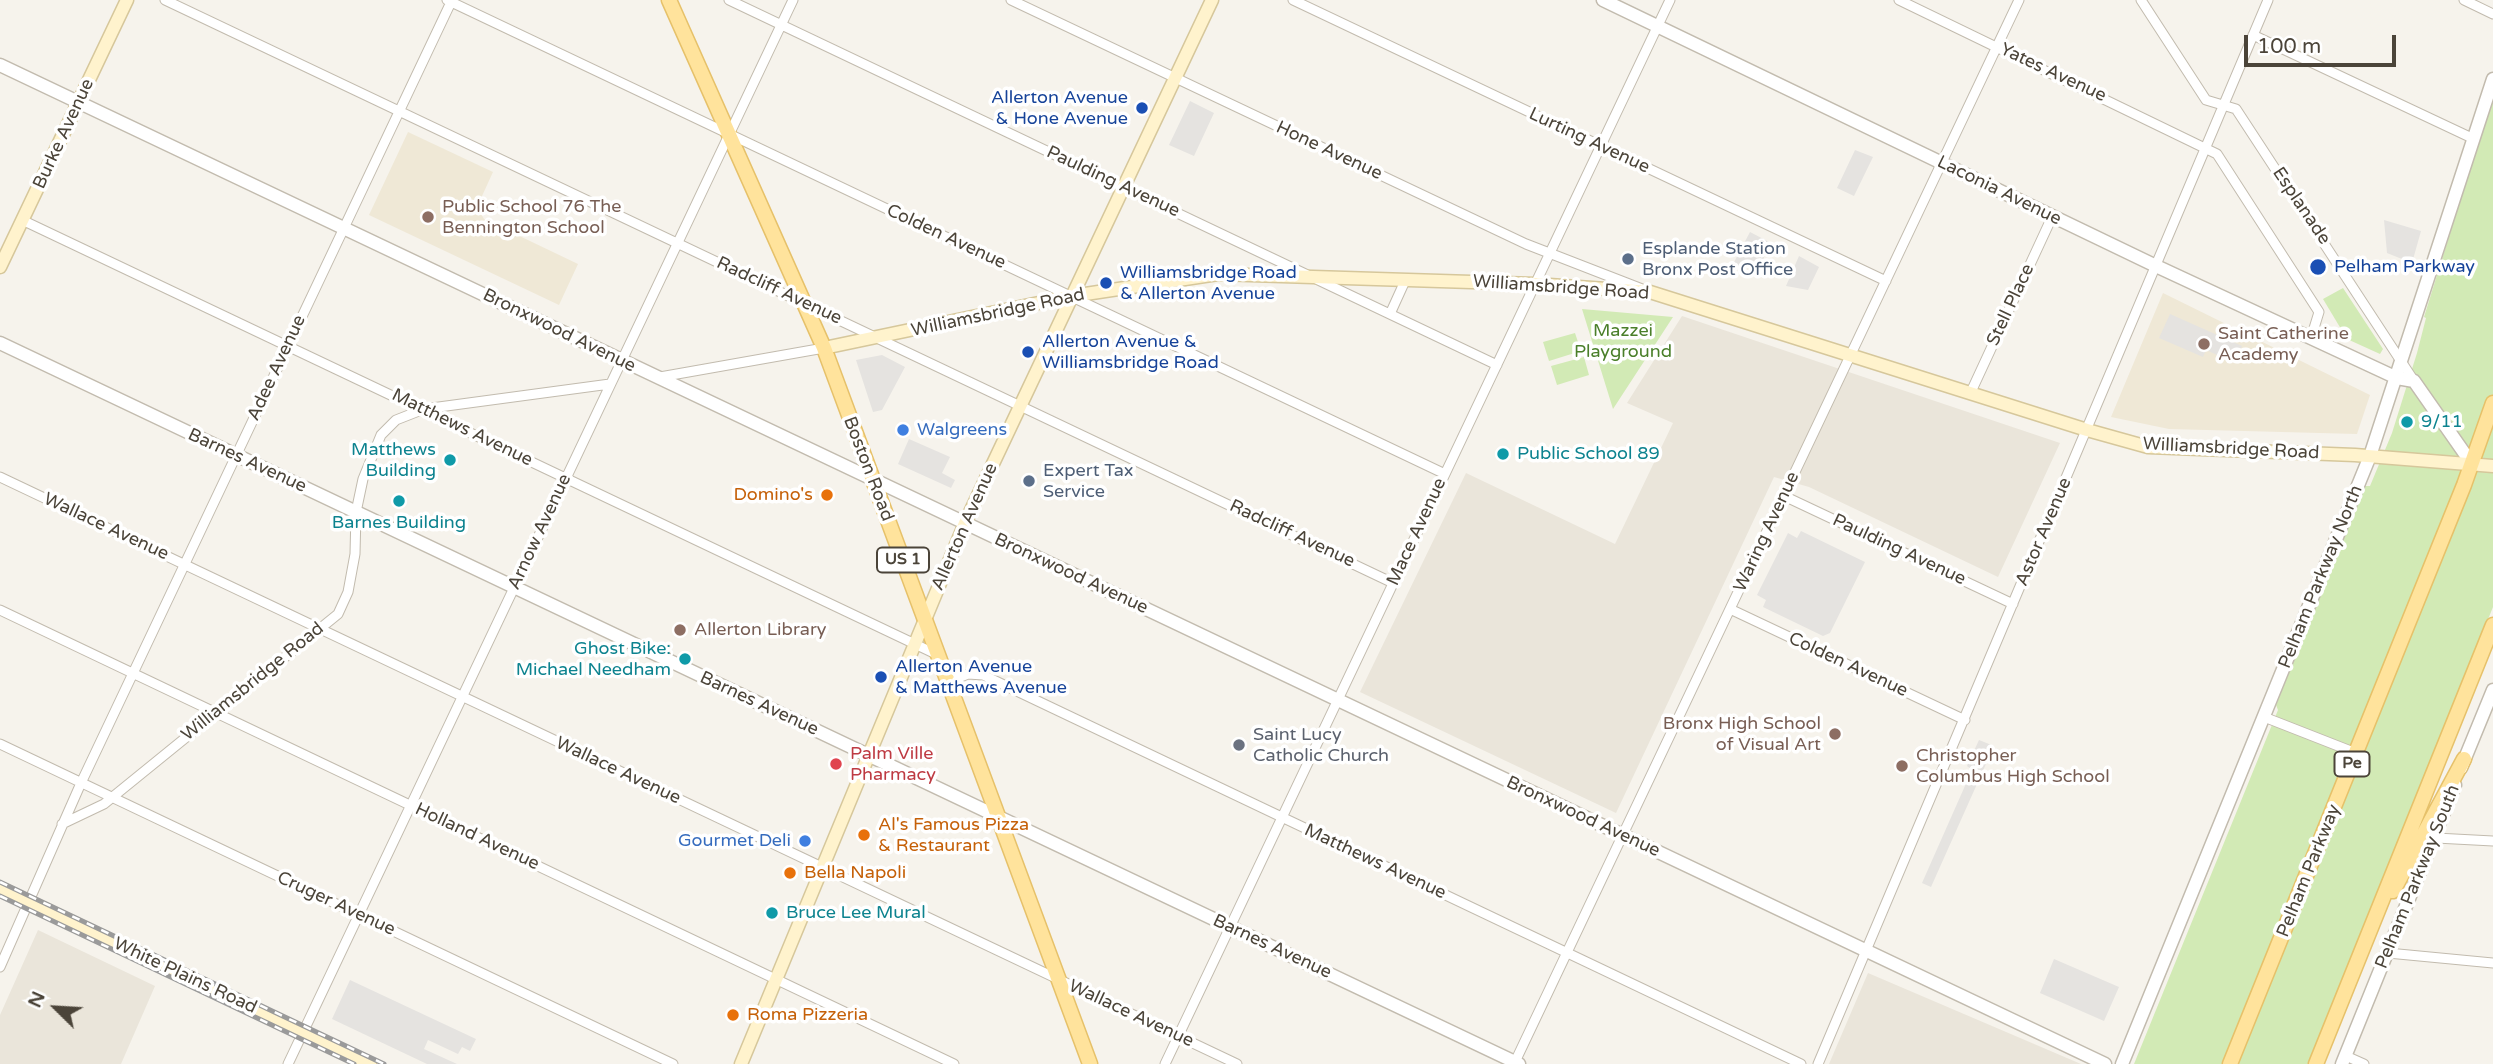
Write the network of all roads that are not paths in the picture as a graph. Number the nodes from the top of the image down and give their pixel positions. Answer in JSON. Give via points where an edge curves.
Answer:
{"nodes":[{"id":1,"x":127,"y":0,"type":"edge"},
{"id":2,"x":166,"y":0,"type":"edge"},
{"id":3,"x":669,"y":0,"type":"edge"},
{"id":4,"x":729,"y":0,"type":"edge"},
{"id":5,"x":793,"y":0,"type":"edge"},
{"id":6,"x":1012,"y":0,"type":"edge"},
{"id":7,"x":1212,"y":0,"type":"edge"},
{"id":8,"x":1293,"y":0,"type":"edge"},
{"id":9,"x":1602,"y":0,"type":"edge"},
{"id":10,"x":1670,"y":0,"type":"edge"},
{"id":11,"x":1899,"y":0,"type":"edge"},
{"id":12,"x":2020,"y":0,"type":"edge"},
{"id":13,"x":2141,"y":0,"type":"edge"},
{"id":14,"x":2268,"y":0,"type":"edge"},
{"id":15,"x":2464,"y":0,"type":"edge"},
{"id":16,"x":450,"y":1,"type":"edge"},
{"id":17,"x":2493,"y":14,"type":"edge"},
{"id":18,"x":781,"y":25,"type":"junction"},
{"id":19,"x":1658,"y":26,"type":"junction"},
{"id":20,"x":2253,"y":35,"type":"junction"},
{"id":21,"x":1997,"y":47,"type":"junction"},
{"id":22,"x":1,"y":68,"type":"edge"},
{"id":23,"x":1175,"y":78,"type":"junction"},
{"id":24,"x":2493,"y":79,"type":"edge"},
{"id":25,"x":79,"y":103,"type":"junction"},
{"id":26,"x":2223,"y":105,"type":"junction"},
{"id":27,"x":399,"y":111,"type":"junction"},
{"id":28,"x":730,"y":135,"type":"junction"},
{"id":29,"x":2474,"y":139,"type":"junction"},
{"id":30,"x":1601,"y":146,"type":"junction"},
{"id":31,"x":2205,"y":147,"type":"junction"},
{"id":32,"x":1942,"y":164,"type":"junction"},
{"id":33,"x":1123,"y":187,"type":"junction"},
{"id":34,"x":2052,"y":217,"type":"junction"},
{"id":35,"x":22,"y":220,"type":"junction"},
{"id":36,"x":344,"y":228,"type":"junction"},
{"id":37,"x":678,"y":243,"type":"junction"},
{"id":38,"x":1550,"y":253,"type":"junction"},
{"id":39,"x":2156,"y":266,"type":"junction"},
{"id":40,"x":0,"y":267,"type":"edge"},
{"id":41,"x":1314,"y":277,"type":"junction"},
{"id":42,"x":1405,"y":281,"type":"junction"},
{"id":43,"x":1886,"y":281,"type":"junction"},
{"id":44,"x":1535,"y":284,"type":"junction"},
{"id":45,"x":1650,"y":292,"type":"junction"},
{"id":46,"x":1072,"y":296,"type":"junction"},
{"id":47,"x":806,"y":304,"type":"junction"},
{"id":48,"x":1390,"y":314,"type":"junction"},
{"id":49,"x":880,"y":338,"type":"junction"},
{"id":50,"x":2311,"y":338,"type":"junction"},
{"id":51,"x":0,"y":343,"type":"edge"},
{"id":52,"x":288,"y":346,"type":"junction"},
{"id":53,"x":824,"y":348,"type":"junction"},
{"id":54,"x":1851,"y":355,"type":"junction"},
{"id":55,"x":622,"y":361,"type":"junction"},
{"id":56,"x":2403,"y":363,"type":"junction"},
{"id":57,"x":1497,"y":365,"type":"junction"},
{"id":58,"x":657,"y":378,"type":"junction"},
{"id":59,"x":2397,"y":378,"type":"junction"},
{"id":60,"x":2414,"y":381,"type":"junction"},
{"id":61,"x":610,"y":384,"type":"junction"},
{"id":62,"x":1970,"y":394,"type":"junction"},
{"id":63,"x":2493,"y":404,"type":"edge"},
{"id":64,"x":1020,"y":405,"type":"junction"},
{"id":65,"x":424,"y":410,"type":"junction"},
{"id":66,"x":2087,"y":430,"type":"junction"},
{"id":67,"x":236,"y":455,"type":"junction"},
{"id":68,"x":2370,"y":456,"type":"junction"},
{"id":69,"x":2472,"y":464,"type":"junction"},
{"id":70,"x":2493,"y":466,"type":"edge"},
{"id":71,"x":1445,"y":474,"type":"junction"},
{"id":72,"x":0,"y":477,"type":"edge"},
{"id":73,"x":566,"y":478,"type":"junction"},
{"id":74,"x":872,"y":479,"type":"junction"},
{"id":75,"x":1784,"y":496,"type":"junction"},
{"id":76,"x":356,"y":512,"type":"junction"},
{"id":77,"x":965,"y":523,"type":"junction"},
{"id":78,"x":184,"y":564,"type":"junction"},
{"id":79,"x":1393,"y":583,"type":"junction"},
{"id":80,"x":514,"y":587,"type":"junction"},
{"id":81,"x":2013,"y":604,"type":"junction"},
{"id":82,"x":1730,"y":609,"type":"junction"},
{"id":83,"x":0,"y":610,"type":"edge"},
{"id":84,"x":925,"y":619,"type":"junction"},
{"id":85,"x":2493,"y":625,"type":"edge"},
{"id":86,"x":320,"y":629,"type":"junction"},
{"id":87,"x":915,"y":643,"type":"junction"},
{"id":88,"x":938,"y":655,"type":"junction"},
{"id":89,"x":132,"y":673,"type":"junction"},
{"id":90,"x":948,"y":682,"type":"junction"},
{"id":91,"x":2493,"y":690,"type":"edge"},
{"id":92,"x":462,"y":696,"type":"junction"},
{"id":93,"x":1337,"y":701,"type":"junction"},
{"id":94,"x":215,"y":712,"type":"junction"},
{"id":95,"x":2264,"y":717,"type":"junction"},
{"id":96,"x":2487,"y":719,"type":"edge"},
{"id":97,"x":1965,"y":720,"type":"junction"},
{"id":98,"x":0,"y":744,"type":"edge"},
{"id":99,"x":2356,"y":753,"type":"junction"},
{"id":100,"x":868,"y":756,"type":"junction"},
{"id":101,"x":2464,"y":760,"type":"junction"},
{"id":102,"x":81,"y":783,"type":"junction"},
{"id":103,"x":111,"y":797,"type":"junction"},
{"id":104,"x":411,"y":806,"type":"junction"},
{"id":105,"x":999,"y":817,"type":"junction"},
{"id":106,"x":1282,"y":818,"type":"junction"},
{"id":107,"x":62,"y":824,"type":"junction"},
{"id":108,"x":1622,"y":836,"type":"junction"},
{"id":109,"x":2436,"y":838,"type":"junction"},
{"id":110,"x":2493,"y":841,"type":"edge"},
{"id":111,"x":822,"y":867,"type":"junction"},
{"id":112,"x":0,"y":888,"type":"edge"},
{"id":113,"x":28,"y":901,"type":"junction"},
{"id":114,"x":359,"y":915,"type":"junction"},
{"id":115,"x":1230,"y":927,"type":"junction"},
{"id":116,"x":2371,"y":929,"type":"junction"},
{"id":117,"x":1867,"y":952,"type":"junction"},
{"id":118,"x":1567,"y":953,"type":"junction"},
{"id":119,"x":2388,"y":953,"type":"junction"},
{"id":120,"x":2493,"y":963,"type":"edge"},
{"id":121,"x":0,"y":967,"type":"edge"},
{"id":122,"x":776,"y":979,"type":"junction"},
{"id":123,"x":1059,"y":980,"type":"junction"},
{"id":124,"x":303,"y":1032,"type":"junction"},
{"id":125,"x":1178,"y":1036,"type":"junction"},
{"id":126,"x":2344,"y":1060,"type":"edge"},
{"id":127,"x":1516,"y":1063,"type":"edge"},
{"id":128,"x":288,"y":1064,"type":"edge"},
{"id":129,"x":370,"y":1064,"type":"edge"},
{"id":130,"x":673,"y":1064,"type":"edge"},
{"id":131,"x":741,"y":1064,"type":"edge"},
{"id":132,"x":954,"y":1064,"type":"edge"},
{"id":133,"x":1090,"y":1064,"type":"edge"},
{"id":134,"x":1165,"y":1064,"type":"edge"},
{"id":135,"x":1237,"y":1064,"type":"edge"},
{"id":136,"x":1801,"y":1064,"type":"edge"},
{"id":137,"x":1818,"y":1064,"type":"edge"},
{"id":138,"x":2105,"y":1064,"type":"edge"},
{"id":139,"x":2122,"y":1064,"type":"edge"},
{"id":140,"x":2230,"y":1064,"type":"edge"},
{"id":141,"x":2316,"y":1064,"type":"edge"},
{"id":142,"x":2364,"y":1064,"type":"edge"}],
"edges":[{"from":1,"to":25,"type":"main road","name":"Burke Avenue"},
{"from":2,"to":27,"type":"street","name":"Radcliff Avenue"},
{"from":3,"to":28,"type":"main road","name":"Boston Road","number":"US 1"},
{"from":4,"to":18,"type":"street","name":"Paulding Avenue"},
{"from":5,"to":18,"type":"street","name":"Arnow Avenue"},
{"from":6,"to":23,"type":"street","name":"Hone Avenue"},
{"from":7,"to":23,"type":"main road","name":"Allerton Avenue"},
{"from":8,"to":30,"type":"street","name":"Lurting Avenue"},
{"from":9,"to":19,"type":"street","name":"Laconia Avenue"},
{"from":10,"to":19,"type":"street","name":"Mace Avenue"},
{"from":11,"to":21,"type":"street","name":"Yates Avenue"},
{"from":12,"to":21,"type":"street","name":"Waring Avenue"},
{"from":13,"to":26,"type":"street","name":"Esplanade","via":[[2206,100]]},
{"from":14,"to":20,"type":"street","name":"Astor Avenue"},
{"from":15,"to":17,"type":"street"},
{"from":16,"to":27,"type":"street","name":"Adee Avenue"},
{"from":16,"to":28,"type":"street","name":"Colden Avenue"},
{"from":18,"to":28,"type":"street","name":"Arnow Avenue"},
{"from":18,"to":33,"type":"street","name":"Paulding Avenue"},
{"from":19,"to":30,"type":"street","name":"Mace Avenue"},
{"from":19,"to":32,"type":"street","name":"Laconia Avenue"},
{"from":20,"to":26,"type":"street","name":"Astor Avenue"},
{"from":20,"to":29,"type":"street"},
{"from":21,"to":31,"type":"street","name":"Yates Avenue"},
{"from":21,"to":32,"type":"street","name":"Waring Avenue"},
{"from":22,"to":25,"type":"street","name":"Bronxwood Avenue"},
{"from":23,"to":33,"type":"main road","name":"Allerton Avenue"},
{"from":23,"to":38,"type":"street","name":"Hone Avenue"},
{"from":24,"to":29,"type":"street","name":"Pelham Parkway North"},
{"from":25,"to":35,"type":"main road","name":"Burke Avenue"},
{"from":25,"to":36,"type":"street","name":"Bronxwood Avenue"},
{"from":26,"to":31,"type":"street","name":"Astor Avenue"},
{"from":26,"to":56,"type":"street","name":"Esplanade","via":[[2236,109]]},
{"from":27,"to":36,"type":"street","name":"Adee Avenue"},
{"from":27,"to":37,"type":"street","name":"Radcliff Avenue"},
{"from":28,"to":37,"type":"street","name":"Arnow Avenue"},
{"from":28,"to":46,"type":"street","name":"Colden Avenue"},
{"from":28,"to":47,"type":"main road","name":"Boston Road","number":"US 1"},
{"from":29,"to":56,"type":"street","name":"Pelham Parkway North"},
{"from":30,"to":38,"type":"street","name":"Mace Avenue"},
{"from":30,"to":43,"type":"street","name":"Lurting Avenue"},
{"from":31,"to":39,"type":"street","name":"Astor Avenue"},
{"from":31,"to":50,"type":"street","via":[[2217,154],[2319,312]]},
{"from":32,"to":34,"type":"street","name":"Laconia Avenue"},
{"from":32,"to":43,"type":"street","name":"Waring Avenue"},
{"from":33,"to":41,"type":"street","name":"Paulding Avenue"},
{"from":33,"to":46,"type":"main road","name":"Allerton Avenue"},
{"from":34,"to":39,"type":"street","name":"Laconia Avenue"},
{"from":34,"to":62,"type":"street","name":"Stell Place"},
{"from":35,"to":40,"type":"main road","name":"Burke Avenue"},
{"from":35,"to":52,"type":"street","name":"Matthews Avenue"},
{"from":36,"to":52,"type":"street","name":"Adee Avenue"},
{"from":36,"to":55,"type":"street","name":"Bronxwood Avenue"},
{"from":37,"to":47,"type":"street","name":"Radcliff Avenue"},
{"from":37,"to":55,"type":"street","name":"Arnow Avenue"},
{"from":38,"to":44,"type":"street","name":"Mace Avenue"},
{"from":38,"to":45,"type":"street","name":"Hone Avenue"},
{"from":39,"to":50,"type":"street","name":"Laconia Avenue"},
{"from":39,"to":66,"type":"street","name":"Astor Avenue"},
{"from":41,"to":42,"type":"main road","name":"Williamsbridge Road"},
{"from":41,"to":46,"type":"main road","name":"Williamsbridge Road","via":[[1218,274]]},
{"from":41,"to":48,"type":"street","name":"Paulding Avenue"},
{"from":42,"to":44,"type":"main road","name":"Williamsbridge Road"},
{"from":42,"to":48,"type":"street"},
{"from":43,"to":54,"type":"street","name":"Waring Avenue"},
{"from":44,"to":45,"type":"main road","name":"Williamsbridge Road"},
{"from":44,"to":57,"type":"street","name":"Mace Avenue"},
{"from":45,"to":54,"type":"main road","name":"Williamsbridge Road"},
{"from":46,"to":49,"type":"main road","name":"Williamsbridge Road"},
{"from":46,"to":64,"type":"main road","name":"Allerton Avenue"},
{"from":46,"to":71,"type":"street","name":"Colden Avenue"},
{"from":47,"to":49,"type":"street","name":"Radcliff Avenue"},
{"from":47,"to":53,"type":"main road","name":"Boston Road","number":"US 1"},
{"from":48,"to":57,"type":"street","name":"Paulding Avenue"},
{"from":49,"to":53,"type":"main road","name":"Williamsbridge Road"},
{"from":49,"to":64,"type":"street","name":"Radcliff Avenue"},
{"from":50,"to":59,"type":"street","name":"Laconia Avenue"},
{"from":51,"to":67,"type":"street","name":"Barnes Avenue"},
{"from":52,"to":65,"type":"street","name":"Matthews Avenue"},
{"from":52,"to":67,"type":"street","name":"Adee Avenue"},
{"from":53,"to":58,"type":"street","name":"Williamsbridge Road"},
{"from":53,"to":74,"type":"main road","name":"Boston Road","number":"US 1"},
{"from":54,"to":62,"type":"main road","name":"Williamsbridge Road"},
{"from":54,"to":75,"type":"street","name":"Waring Avenue"},
{"from":55,"to":58,"type":"street","name":"Bronxwood Avenue"},
{"from":55,"to":61,"type":"street","name":"Arnow Avenue"},
{"from":56,"to":59,"type":"street","name":"Pelham Parkway North"},
{"from":56,"to":60,"type":"street","name":"Esplanade"},
{"from":57,"to":71,"type":"street","name":"Mace Avenue"},
{"from":58,"to":74,"type":"street","name":"Bronxwood Avenue"},
{"from":59,"to":60,"type":"street","name":"Laconia Avenue"},
{"from":59,"to":68,"type":"street","name":"Pelham Parkway North"},
{"from":60,"to":69,"type":"street","name":"Esplanade"},
{"from":61,"to":65,"type":"street","name":"Williamsbridge Road"},
{"from":61,"to":73,"type":"street","name":"Arnow Avenue"},
{"from":62,"to":66,"type":"main road","name":"Williamsbridge Road"},
{"from":63,"to":69,"type":"main road","name":"Pelham Parkway","number":"Pe"},
{"from":64,"to":77,"type":"main road","name":"Allerton Avenue"},
{"from":64,"to":79,"type":"street","name":"Radcliff Avenue"},
{"from":65,"to":73,"type":"street","name":"Matthews Avenue"},
{"from":65,"to":76,"type":"street","name":"Williamsbridge Road","via":[[396,420],[381,435],[363,479]]},
{"from":66,"to":68,"type":"main road","name":"Williamsbridge Road","via":[[2148,447]]},
{"from":66,"to":81,"type":"street","name":"Astor Avenue"},
{"from":67,"to":76,"type":"street","name":"Barnes Avenue"},
{"from":67,"to":78,"type":"street","name":"Adee Avenue"},
{"from":68,"to":69,"type":"main road","name":"Williamsbridge Road"},
{"from":68,"to":95,"type":"street","name":"Pelham Parkway North"},
{"from":69,"to":70,"type":"main road","name":"Williamsbridge Road"},
{"from":69,"to":99,"type":"main road","name":"Pelham Parkway","number":"Pe"},
{"from":71,"to":79,"type":"street","name":"Mace Avenue"},
{"from":72,"to":78,"type":"street","name":"Wallace Avenue"},
{"from":73,"to":80,"type":"street","name":"Arnow Avenue"},
{"from":73,"to":87,"type":"street","name":"Matthews Avenue"},
{"from":74,"to":77,"type":"street","name":"Bronxwood Avenue"},
{"from":74,"to":84,"type":"main road","name":"Boston Road","number":"US 1"},
{"from":75,"to":81,"type":"street","name":"Paulding Avenue"},
{"from":75,"to":82,"type":"street","name":"Waring Avenue"},
{"from":76,"to":80,"type":"street","name":"Barnes Avenue"},
{"from":76,"to":86,"type":"street","name":"Williamsbridge Road","via":[[348,592],[338,614]]},
{"from":77,"to":84,"type":"main road","name":"Allerton Avenue"},
{"from":77,"to":93,"type":"street","name":"Bronxwood Avenue"},
{"from":78,"to":86,"type":"street","name":"Wallace Avenue"},
{"from":78,"to":89,"type":"street","name":"Adee Avenue"},
{"from":79,"to":93,"type":"street","name":"Mace Avenue"},
{"from":80,"to":92,"type":"street","name":"Arnow Avenue"},
{"from":80,"to":100,"type":"street","name":"Barnes Avenue"},
{"from":81,"to":97,"type":"street","name":"Astor Avenue"},
{"from":82,"to":97,"type":"street","name":"Colden Avenue"},
{"from":82,"to":108,"type":"street","name":"Waring Avenue"},
{"from":83,"to":89,"type":"street","name":"Holland Avenue"},
{"from":84,"to":87,"type":"main road","name":"Allerton Avenue"},
{"from":84,"to":88,"type":"main road","name":"Boston Road","number":"US 1"},
{"from":85,"to":116,"type":"main road"},
{"from":86,"to":92,"type":"street","name":"Wallace Avenue"},
{"from":86,"to":94,"type":"street","name":"Williamsbridge Road"},
{"from":87,"to":88,"type":"street","name":"Matthews Avenue"},
{"from":87,"to":100,"type":"main road","name":"Allerton Avenue"},
{"from":88,"to":90,"type":"main road","name":"Boston Road","number":"US 1"},
{"from":89,"to":94,"type":"street","name":"Holland Avenue"},
{"from":89,"to":102,"type":"street","name":"Adee Avenue"},
{"from":90,"to":105,"type":"main road","name":"Boston Road","number":"US 1"},
{"from":90,"to":106,"type":"street","name":"Matthews Avenue","via":[[968,674],[983,675]]},
{"from":91,"to":96,"type":"street","name":"Pelham Parkway South"},
{"from":92,"to":104,"type":"street","name":"Arnow Avenue"},
{"from":92,"to":111,"type":"street","name":"Wallace Avenue"},
{"from":93,"to":106,"type":"street","name":"Mace Avenue"},
{"from":93,"to":108,"type":"street","name":"Bronxwood Avenue"},
{"from":94,"to":103,"type":"street","name":"Williamsbridge Road"},
{"from":94,"to":104,"type":"street","name":"Holland Avenue"},
{"from":95,"to":99,"type":"street"},
{"from":95,"to":139,"type":"street","name":"Pelham Parkway North"},
{"from":96,"to":101,"type":"street","name":"Pelham Parkway South"},
{"from":97,"to":117,"type":"street","name":"Astor Avenue"},
{"from":98,"to":102,"type":"street","name":"Cruger Avenue"},
{"from":99,"to":140,"type":"main road","name":"Pelham Parkway","number":"Pe"},
{"from":100,"to":105,"type":"street","name":"Barnes Avenue"},
{"from":100,"to":111,"type":"main road","name":"Allerton Avenue"},
{"from":101,"to":109,"type":"street","name":"Pelham Parkway South"},
{"from":101,"to":116,"type":"main road"},
{"from":102,"to":103,"type":"street","name":"Cruger Avenue"},
{"from":102,"to":107,"type":"street","name":"Adee Avenue"},
{"from":103,"to":107,"type":"street","name":"Williamsbridge Road"},
{"from":103,"to":114,"type":"street","name":"Cruger Avenue"},
{"from":104,"to":114,"type":"street","name":"Arnow Avenue"},
{"from":104,"to":122,"type":"street","name":"Holland Avenue"},
{"from":105,"to":115,"type":"street","name":"Barnes Avenue"},
{"from":105,"to":123,"type":"main road","name":"Boston Road","number":"US 1"},
{"from":106,"to":115,"type":"street","name":"Mace Avenue"},
{"from":106,"to":118,"type":"street","name":"Matthews Avenue"},
{"from":107,"to":113,"type":"street","name":"Adee Avenue"},
{"from":108,"to":117,"type":"street","name":"Bronxwood Avenue"},
{"from":108,"to":118,"type":"street","name":"Waring Avenue"},
{"from":109,"to":110,"type":"street"},
{"from":109,"to":119,"type":"street","name":"Pelham Parkway South"},
{"from":111,"to":122,"type":"main road","name":"Allerton Avenue"},
{"from":111,"to":123,"type":"street","name":"Wallace Avenue"},
{"from":112,"to":113,"type":"main road","name":"White Plains Road"},
{"from":113,"to":121,"type":"street","name":"Adee Avenue"},
{"from":113,"to":124,"type":"main road","name":"White Plains Road"},
{"from":114,"to":124,"type":"street","name":"Arnow Avenue"},
{"from":114,"to":130,"type":"street","name":"Cruger Avenue"},
{"from":115,"to":125,"type":"street","name":"Mace Avenue"},
{"from":115,"to":127,"type":"street","name":"Barnes Avenue"},
{"from":116,"to":141,"type":"main road"},
{"from":117,"to":137,"type":"street","name":"Astor Avenue"},
{"from":117,"to":138,"type":"street","name":"Bronxwood Avenue"},
{"from":118,"to":127,"type":"street","name":"Waring Avenue"},
{"from":118,"to":136,"type":"street","name":"Matthews Avenue"},
{"from":119,"to":120,"type":"street"},
{"from":119,"to":126,"type":"street","name":"Pelham Parkway South"},
{"from":122,"to":131,"type":"main road","name":"Allerton Avenue"},
{"from":122,"to":132,"type":"street","name":"Holland Avenue"},
{"from":123,"to":125,"type":"street","name":"Wallace Avenue"},
{"from":123,"to":133,"type":"main road","name":"Boston Road","number":"US 1"},
{"from":124,"to":128,"type":"street","name":"Arnow Avenue"},
{"from":124,"to":129,"type":"main road","name":"White Plains Road"},
{"from":125,"to":134,"type":"street","name":"Mace Avenue"},
{"from":125,"to":135,"type":"street","name":"Wallace Avenue"},
{"from":126,"to":142,"type":"street"}]}
